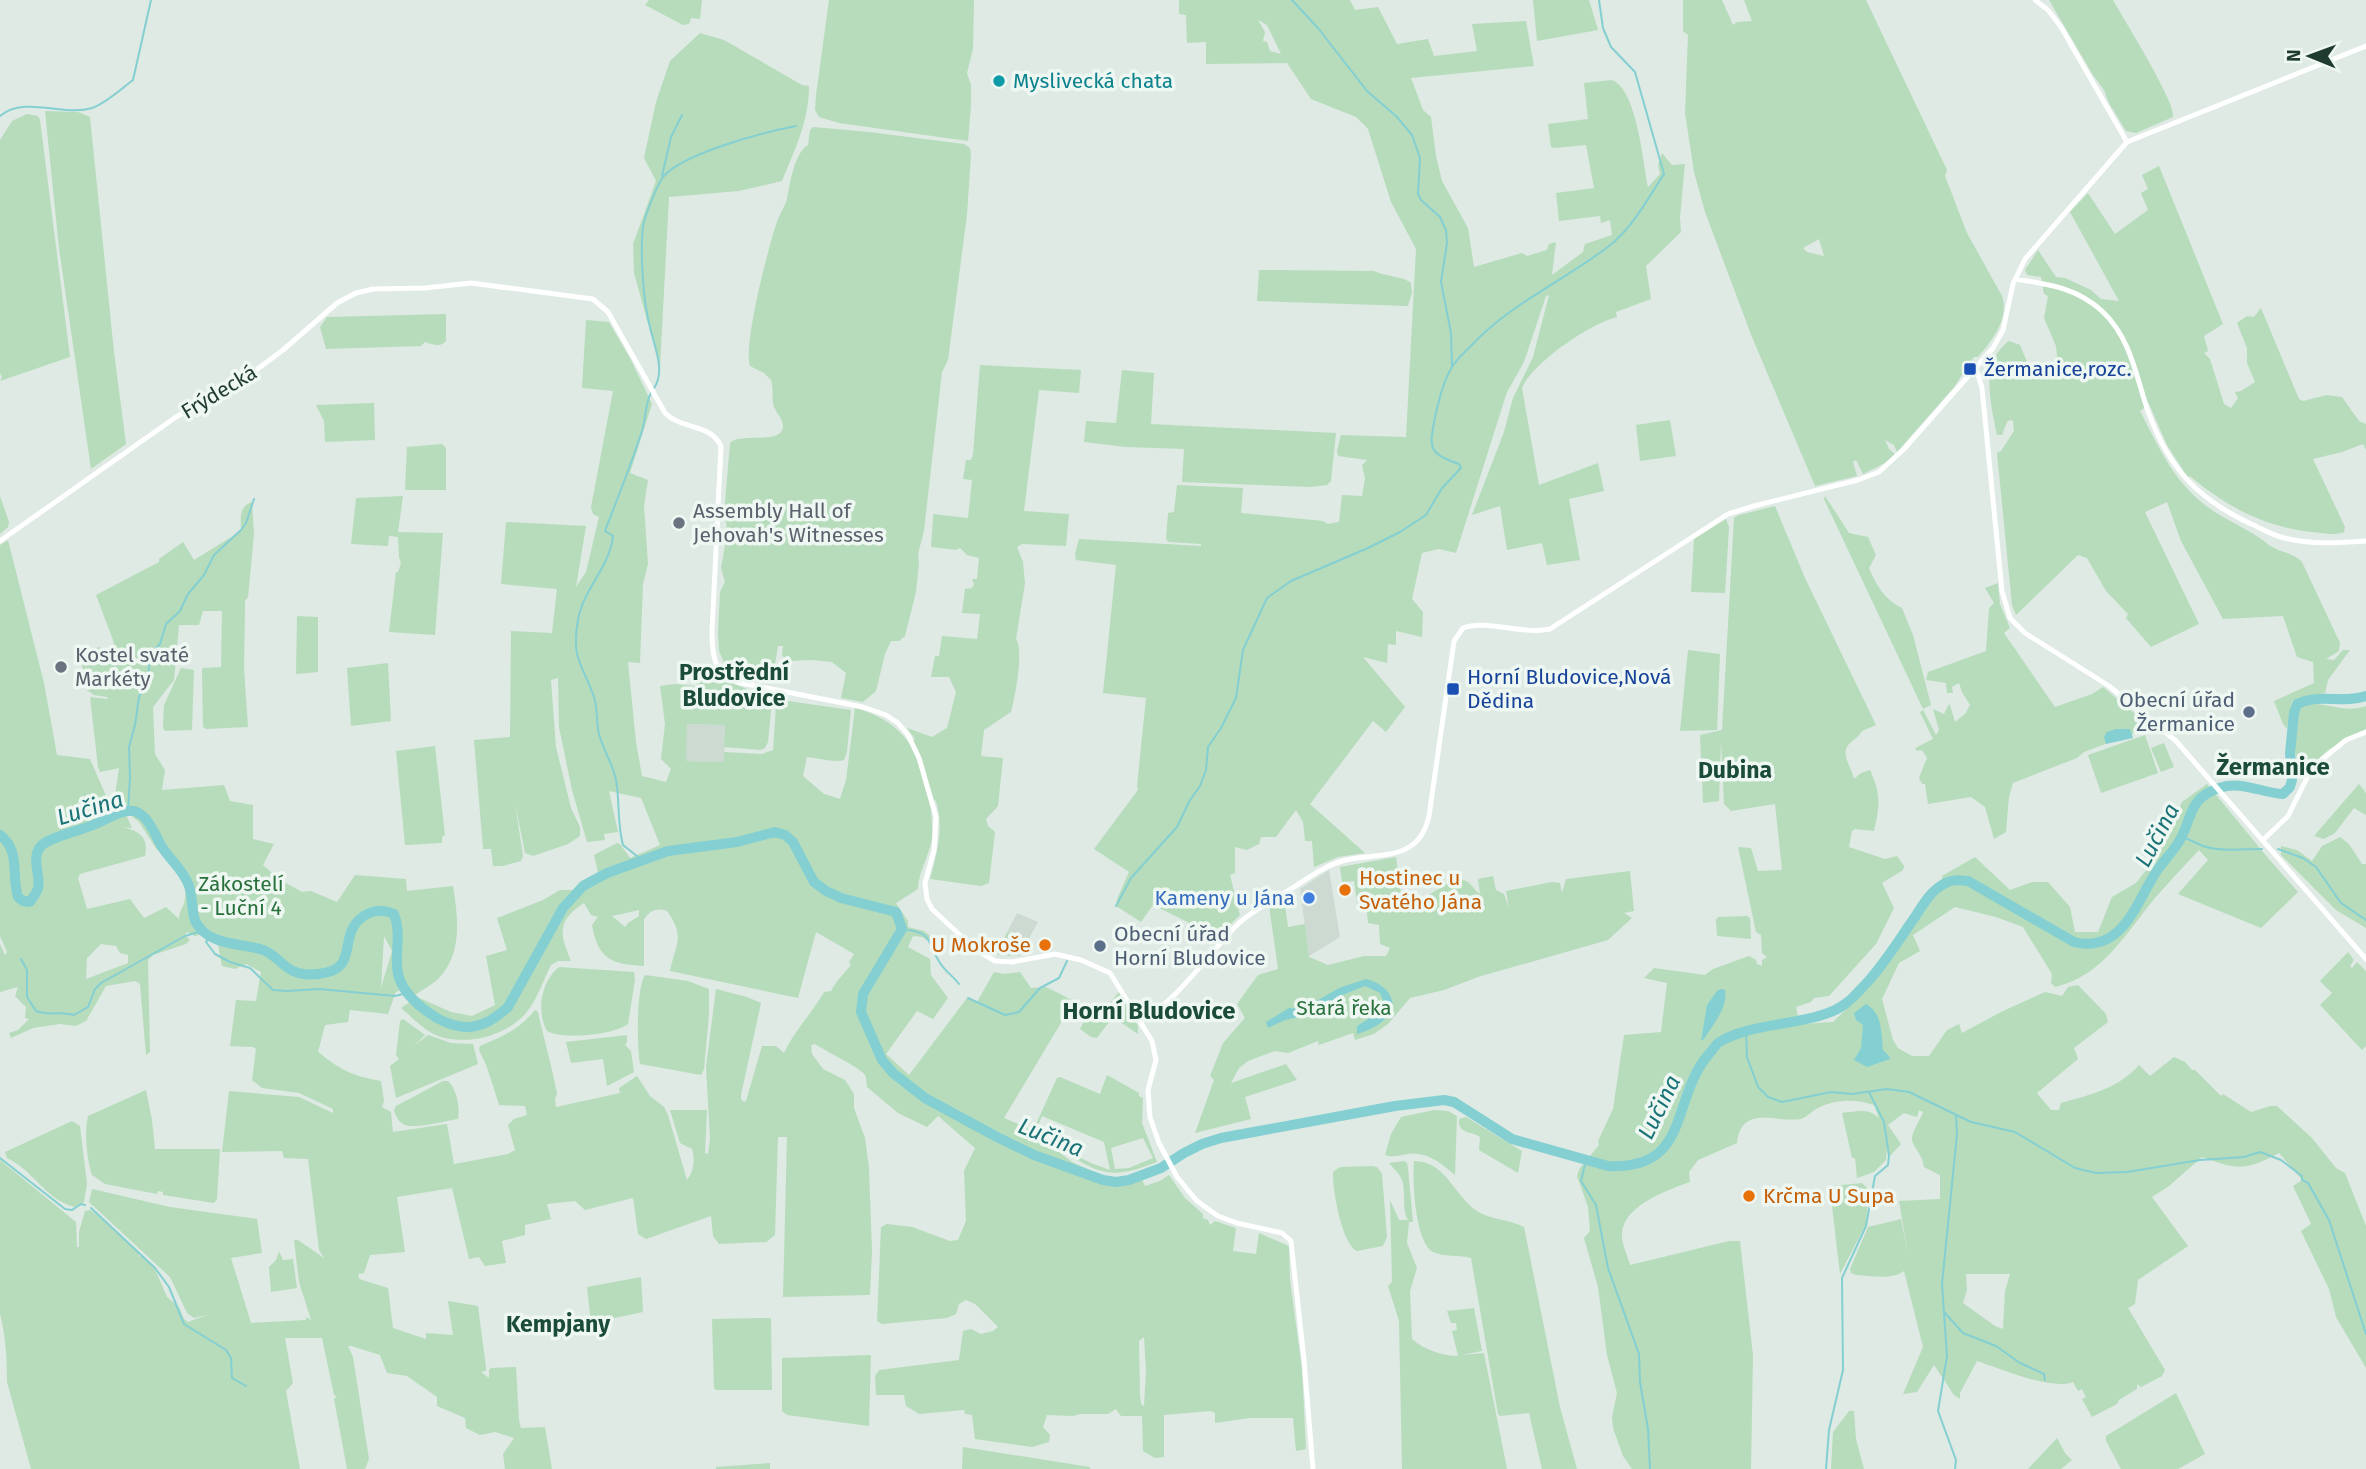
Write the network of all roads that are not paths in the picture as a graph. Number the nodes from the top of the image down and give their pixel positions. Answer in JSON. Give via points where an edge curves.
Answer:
{"nodes":[{"id":1,"x":2035,"y":0,"type":"edge"},
{"id":2,"x":2366,"y":46,"type":"edge"},
{"id":3,"x":2127,"y":142,"type":"junction"},
{"id":4,"x":2015,"y":279,"type":"junction"},
{"id":5,"x":1976,"y":368,"type":"junction"},
{"id":6,"x":0,"y":541,"type":"edge"},
{"id":7,"x":2366,"y":541,"type":"edge"},
{"id":8,"x":2366,"y":732,"type":"edge"},
{"id":9,"x":2263,"y":840,"type":"junction"},
{"id":10,"x":2366,"y":959,"type":"edge"},
{"id":11,"x":1139,"y":1020,"type":"junction"},
{"id":12,"x":1312,"y":1469,"type":"edge"}],
"edges":[{"from":1,"to":3,"type":"street","via":[[2061,27]]},
{"from":2,"to":3,"type":"street"},
{"from":3,"to":4,"type":"street","via":[[2032,250]]},
{"from":4,"to":5,"type":"street","via":[[2000,338]]},
{"from":4,"to":7,"type":"street","via":[[2068,289],[2108,317],[2125,341],[2149,415],[2175,466],[2199,493],[2232,515],[2280,537],[2323,543]]},
{"from":5,"to":9,"type":"street","via":[[1982,388],[2002,591],[2010,618],[2025,633],[2109,686],[2176,741]]},
{"from":5,"to":11,"type":"street","via":[[1899,455],[1875,474],[1728,514],[1554,628],[1462,628],[1454,641],[1429,816],[1420,836],[1396,853],[1332,864],[1252,912],[1149,1018]]},
{"from":6,"to":11,"type":"street","name":"Frýdecká","via":[[177,417],[248,376],[337,303],[356,293],[471,283],[596,300],[608,312],[671,420],[709,432],[722,446],[712,632],[718,670],[740,683],[863,707],[898,723],[919,758],[936,817],[925,883],[932,909],[995,961],[1055,954],[1106,970]]},
{"from":8,"to":9,"type":"street","via":[[2346,740],[2319,762],[2288,816]]},
{"from":9,"to":10,"type":"street"},
{"from":11,"to":12,"type":"street","via":[[1155,1051],[1148,1103],[1159,1143],[1175,1173],[1201,1205],[1218,1216],[1282,1233],[1292,1243]]}]}
